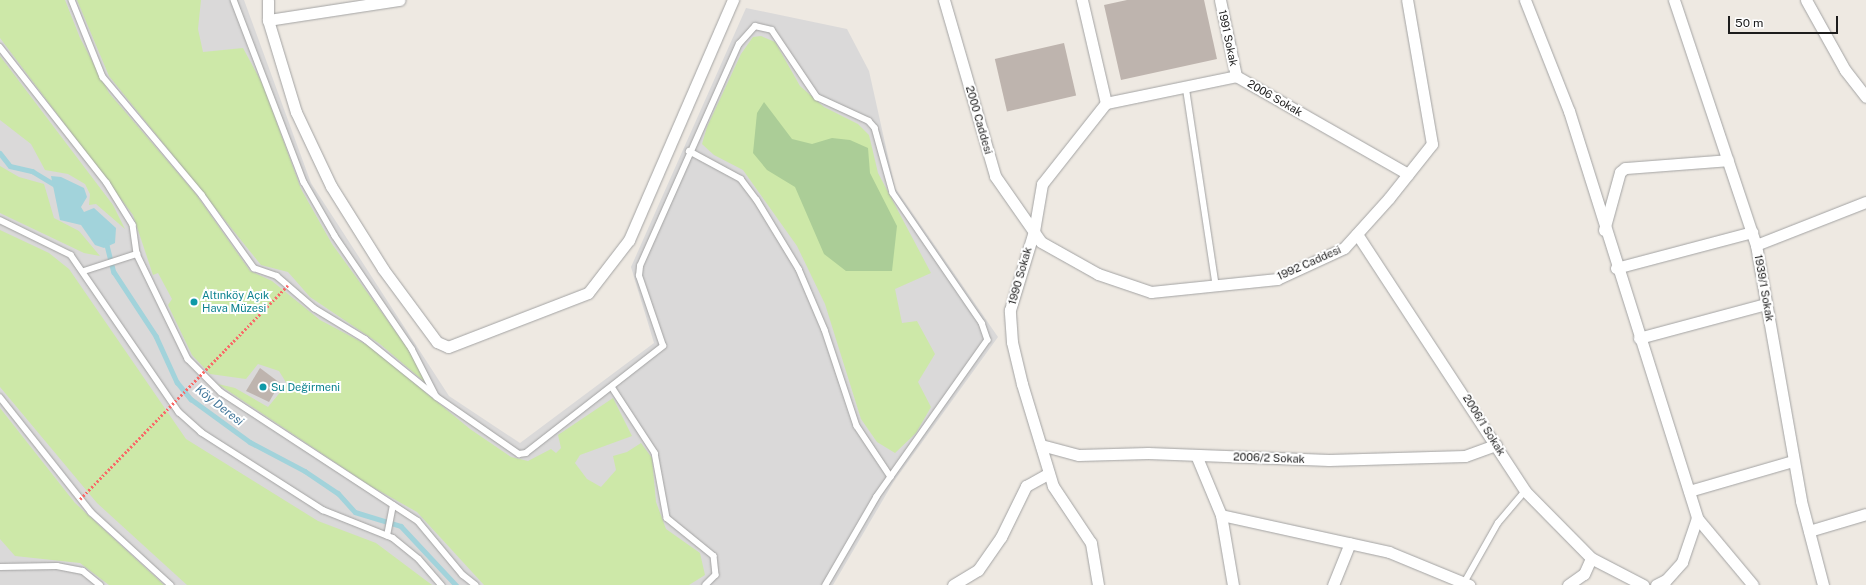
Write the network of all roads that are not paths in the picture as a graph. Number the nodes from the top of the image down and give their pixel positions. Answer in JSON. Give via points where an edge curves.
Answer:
{"nodes":[{"id":1,"x":72,"y":0,"type":"edge"},
{"id":2,"x":234,"y":0,"type":"edge"},
{"id":3,"x":268,"y":0,"type":"edge"},
{"id":4,"x":399,"y":0,"type":"edge"},
{"id":5,"x":734,"y":0,"type":"edge"},
{"id":6,"x":944,"y":0,"type":"edge"},
{"id":7,"x":1082,"y":0,"type":"edge"},
{"id":8,"x":1220,"y":0,"type":"edge"},
{"id":9,"x":1407,"y":0,"type":"edge"},
{"id":10,"x":1525,"y":0,"type":"edge"},
{"id":11,"x":1674,"y":0,"type":"edge"},
{"id":12,"x":1806,"y":0,"type":"edge"},
{"id":13,"x":268,"y":20,"type":"junction"},
{"id":14,"x":0,"y":47,"type":"edge"},
{"id":15,"x":1236,"y":76,"type":"junction"},
{"id":16,"x":1186,"y":86,"type":"junction"},
{"id":17,"x":1866,"y":97,"type":"edge"},
{"id":18,"x":1106,"y":103,"type":"junction"},
{"id":19,"x":689,"y":151,"type":"junction"},
{"id":20,"x":1728,"y":160,"type":"junction"},
{"id":21,"x":1408,"y":174,"type":"junction"},
{"id":22,"x":1866,"y":202,"type":"edge"},
{"id":23,"x":0,"y":220,"type":"edge"},
{"id":24,"x":1604,"y":230,"type":"junction"},
{"id":25,"x":1034,"y":231,"type":"junction"},
{"id":26,"x":1752,"y":232,"type":"junction"},
{"id":27,"x":1357,"y":234,"type":"junction"},
{"id":28,"x":1756,"y":245,"type":"junction"},
{"id":29,"x":138,"y":254,"type":"junction"},
{"id":30,"x":1616,"y":268,"type":"junction"},
{"id":31,"x":84,"y":271,"type":"junction"},
{"id":32,"x":1216,"y":285,"type":"junction"},
{"id":33,"x":1766,"y":304,"type":"junction"},
{"id":34,"x":1639,"y":338,"type":"junction"},
{"id":35,"x":612,"y":387,"type":"junction"},
{"id":36,"x":0,"y":397,"type":"edge"},
{"id":37,"x":437,"y":397,"type":"junction"},
{"id":38,"x":1041,"y":445,"type":"junction"},
{"id":39,"x":1496,"y":445,"type":"junction"},
{"id":40,"x":1196,"y":455,"type":"junction"},
{"id":41,"x":1793,"y":460,"type":"junction"},
{"id":42,"x":1049,"y":473,"type":"junction"},
{"id":43,"x":891,"y":477,"type":"junction"},
{"id":44,"x":1525,"y":491,"type":"junction"},
{"id":45,"x":1688,"y":491,"type":"junction"},
{"id":46,"x":393,"y":506,"type":"junction"},
{"id":47,"x":1866,"y":514,"type":"edge"},
{"id":48,"x":1221,"y":515,"type":"junction"},
{"id":49,"x":1697,"y":518,"type":"junction"},
{"id":50,"x":1809,"y":531,"type":"junction"},
{"id":51,"x":387,"y":536,"type":"junction"},
{"id":52,"x":1350,"y":543,"type":"junction"},
{"id":53,"x":1591,"y":558,"type":"junction"},
{"id":54,"x":0,"y":567,"type":"edge"},
{"id":55,"x":1448,"y":581,"type":"edge"},
{"id":56,"x":1466,"y":584,"type":"edge"},
{"id":57,"x":100,"y":585,"type":"edge"},
{"id":58,"x":171,"y":585,"type":"edge"},
{"id":59,"x":442,"y":585,"type":"edge"},
{"id":60,"x":476,"y":585,"type":"edge"},
{"id":61,"x":706,"y":585,"type":"edge"},
{"id":62,"x":826,"y":585,"type":"edge"},
{"id":63,"x":953,"y":585,"type":"edge"},
{"id":64,"x":1098,"y":585,"type":"edge"},
{"id":65,"x":1233,"y":585,"type":"edge"},
{"id":66,"x":1333,"y":585,"type":"edge"},
{"id":67,"x":1568,"y":585,"type":"edge"},
{"id":68,"x":1643,"y":585,"type":"edge"},
{"id":69,"x":1656,"y":585,"type":"edge"},
{"id":70,"x":1753,"y":585,"type":"edge"},
{"id":71,"x":1823,"y":585,"type":"edge"}],
"edges":[{"from":1,"to":37,"type":"lane","via":[[104,77],[202,195],[254,268],[277,276],[314,308],[365,339]]},
{"from":2,"to":37,"type":"lane","via":[[304,182],[335,236],[412,348]]},
{"from":3,"to":13,"type":"street"},
{"from":4,"to":13,"type":"street"},
{"from":5,"to":13,"type":"street","via":[[629,240],[588,293],[448,347],[437,342],[383,269],[331,186],[296,112]]},
{"from":6,"to":25,"type":"street","name":"2000 Caddesi","via":[[995,176]]},
{"from":7,"to":18,"type":"street"},
{"from":8,"to":15,"type":"street","name":"1991 Sokak"},
{"from":9,"to":21,"type":"street","name":"1992 Caddesi","via":[[1432,144]]},
{"from":10,"to":24,"type":"street","via":[[1569,111]]},
{"from":11,"to":20,"type":"street","name":"1939/1 Sokak"},
{"from":12,"to":17,"type":"street","via":[[1845,70]]},
{"from":14,"to":29,"type":"lane","via":[[107,183],[133,225]]},
{"from":15,"to":16,"type":"street","name":"2006 Sokak"},
{"from":15,"to":21,"type":"street","name":"2006 Sokak"},
{"from":16,"to":18,"type":"street","name":"2006 Sokak"},
{"from":16,"to":32,"type":"lane"},
{"from":18,"to":25,"type":"street","name":"1990 Sokak","via":[[1042,184]]},
{"from":19,"to":35,"type":"lane","via":[[640,266],[639,276],[663,346]]},
{"from":19,"to":43,"type":"lane","via":[[741,179],[757,200],[799,269],[825,330],[857,426]]},
{"from":19,"to":43,"type":"lane","via":[[738,44],[755,26],[772,30],[817,97],[869,121],[875,128],[893,193],[982,323],[988,340]]},
{"from":20,"to":24,"type":"street","via":[[1625,168],[1618,178]]},
{"from":20,"to":26,"type":"street","name":"1939/1 Sokak"},
{"from":21,"to":27,"type":"street","name":"1992 Caddesi"},
{"from":22,"to":28,"type":"street"},
{"from":23,"to":31,"type":"lane","via":[[71,255]]},
{"from":24,"to":30,"type":"street"},
{"from":25,"to":32,"type":"street","name":"1992 Caddesi","via":[[1041,242],[1098,274],[1152,292]]},
{"from":25,"to":38,"type":"street","name":"1990 Sokak","via":[[1010,310],[1012,342]]},
{"from":26,"to":28,"type":"street","name":"1939/1 Sokak"},
{"from":26,"to":30,"type":"street"},
{"from":27,"to":32,"type":"street","name":"1992 Caddesi","via":[[1344,248],[1277,278]]},
{"from":27,"to":39,"type":"street","name":"2006/1 Sokak"},
{"from":28,"to":33,"type":"street","name":"1939/1 Sokak"},
{"from":29,"to":31,"type":"lane"},
{"from":29,"to":46,"type":"lane","via":[[193,364],[221,392]]},
{"from":30,"to":34,"type":"street"},
{"from":31,"to":51,"type":"lane","via":[[106,309],[178,412],[201,432],[323,510]]},
{"from":33,"to":34,"type":"street"},
{"from":33,"to":41,"type":"street","name":"1939/1 Sokak"},
{"from":34,"to":45,"type":"street"},
{"from":35,"to":37,"type":"lane","via":[[526,453],[519,454]]},
{"from":35,"to":61,"type":"lane","via":[[656,453],[667,518],[714,556],[716,575]]},
{"from":36,"to":58,"type":"lane","via":[[80,499]]},
{"from":38,"to":40,"type":"street","name":"2006/2 Sokak","via":[[1079,456]]},
{"from":38,"to":42,"type":"street","name":"1990 Sokak"},
{"from":39,"to":40,"type":"street","name":"2006/2 Sokak","via":[[1465,456],[1344,460]]},
{"from":39,"to":44,"type":"street","name":"2006/1 Sokak"},
{"from":40,"to":48,"type":"street"},
{"from":41,"to":45,"type":"street"},
{"from":41,"to":50,"type":"street","name":"1939/1 Sokak"},
{"from":42,"to":63,"type":"street","via":[[1026,486],[1001,537],[978,570]]},
{"from":42,"to":64,"type":"street","name":"1990 Sokak","via":[[1053,486],[1092,543]]},
{"from":43,"to":62,"type":"lane"},
{"from":44,"to":53,"type":"street","name":"2006/1 Sokak"},
{"from":44,"to":56,"type":"lane","via":[[1498,523]]},
{"from":45,"to":49,"type":"street"},
{"from":46,"to":51,"type":"lane"},
{"from":46,"to":60,"type":"lane","via":[[418,521],[463,575]]},
{"from":47,"to":50,"type":"street"},
{"from":48,"to":52,"type":"street"},
{"from":48,"to":65,"type":"street"},
{"from":49,"to":69,"type":"street","via":[[1682,562],[1666,580]]},
{"from":49,"to":70,"type":"street"},
{"from":50,"to":71,"type":"street","name":"1939/1 Sokak"},
{"from":51,"to":59,"type":"lane","via":[[420,559]]},
{"from":52,"to":55,"type":"street","via":[[1389,552]]},
{"from":52,"to":66,"type":"street"},
{"from":53,"to":67,"type":"street","via":[[1584,574]]},
{"from":53,"to":68,"type":"street","name":"2006/1 Sokak"},
{"from":54,"to":57,"type":"lane","via":[[57,566],[84,571]]},
{"from":55,"to":56,"type":"street"}]}
